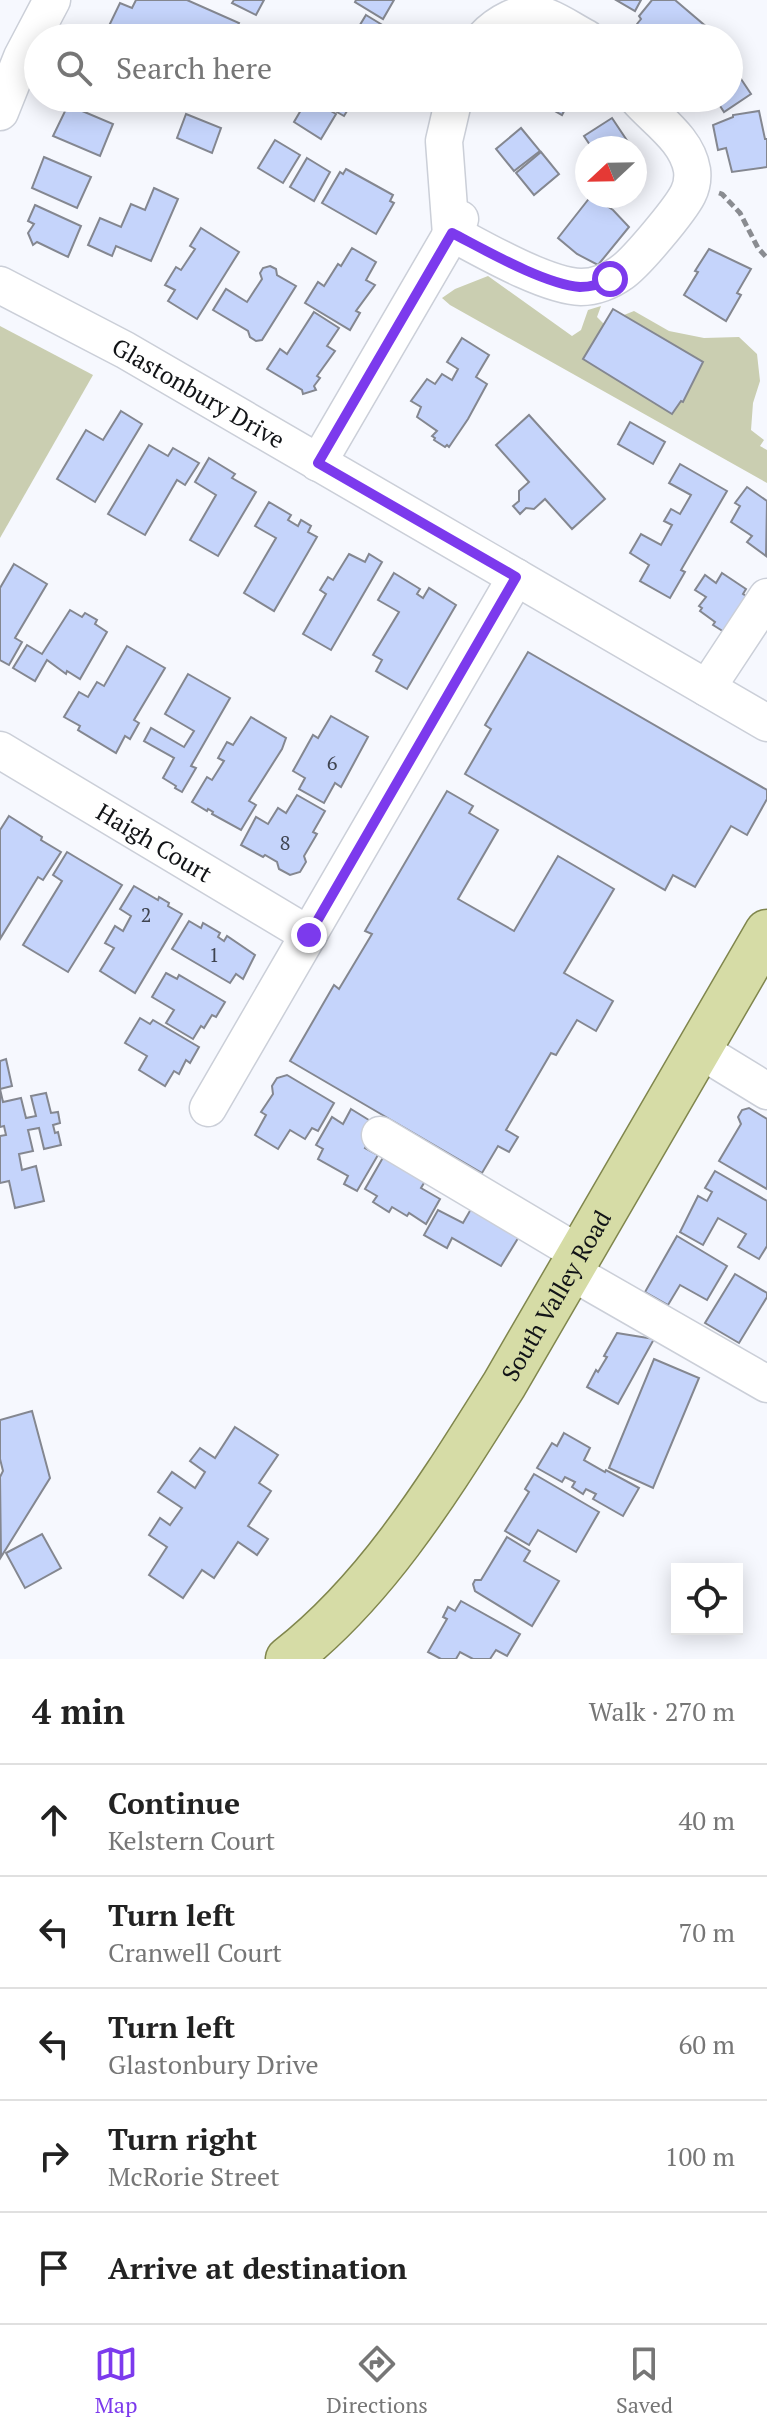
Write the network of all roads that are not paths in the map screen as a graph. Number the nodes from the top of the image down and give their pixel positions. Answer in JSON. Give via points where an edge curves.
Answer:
{"nodes":[{"id":1,"x":52,"y":0,"type":"edge"},
{"id":2,"x":39,"y":24,"type":"edge"},
{"id":3,"x":502,"y":24,"type":"edge"},
{"id":4,"x":559,"y":24,"type":"edge"},
{"id":5,"x":24,"y":53,"type":"edge"},
{"id":6,"x":0,"y":112,"type":"edge"},
{"id":7,"x":450,"y":112,"type":"edge"},
{"id":8,"x":651,"y":112,"type":"edge"},
{"id":9,"x":454,"y":229,"type":"junction"},
{"id":10,"x":0,"y":285,"type":"edge"},
{"id":11,"x":318,"y":463,"type":"junction"},
{"id":12,"x":516,"y":577,"type":"junction"},
{"id":13,"x":767,"y":597,"type":"edge"},
{"id":14,"x":707,"y":688,"type":"junction"},
{"id":15,"x":767,"y":723,"type":"edge"},
{"id":16,"x":0,"y":750,"type":"edge"},
{"id":17,"x":767,"y":932,"type":"edge"},
{"id":18,"x":309,"y":935,"type":"junction"},
{"id":19,"x":700,"y":1050,"type":"junction"},
{"id":20,"x":767,"y":1091,"type":"edge"},
{"id":21,"x":208,"y":1108,"type":"dead end"},
{"id":22,"x":380,"y":1135,"type":"dead end"},
{"id":23,"x":575,"y":1263,"type":"junction"},
{"id":24,"x":767,"y":1384,"type":"edge"},
{"id":25,"x":301,"y":1652,"type":"edge"}],
"edges":[{"from":1,"to":2,"type":"street"},
{"from":3,"to":4,"type":"street","via":[[535,14]]},
{"from":5,"to":6,"type":"street"},
{"from":7,"to":9,"type":"street","via":[[444,148]]},
{"from":8,"to":9,"type":"street","via":[[685,151],[693,174],[691,189],[627,269],[603,283],[574,286],[509,262]]},
{"from":9,"to":11,"type":"street"},
{"from":10,"to":11,"type":"street","name":"Glastonbury Drive","via":[[125,350]]},
{"from":11,"to":12,"type":"street","name":"Glastonbury Drive"},
{"from":12,"to":14,"type":"street","name":"Glastonbury Drive"},
{"from":12,"to":18,"type":"street"},
{"from":13,"to":14,"type":"street"},
{"from":14,"to":15,"type":"street","name":"Glastonbury Drive"},
{"from":16,"to":18,"type":"street","name":"Haigh Court"},
{"from":17,"to":19,"type":"main road","name":"South Valley Road"},
{"from":18,"to":21,"type":"street"},
{"from":19,"to":20,"type":"street"},
{"from":19,"to":23,"type":"main road","name":"South Valley Road"},
{"from":22,"to":23,"type":"street"},
{"from":23,"to":24,"type":"street"},
{"from":23,"to":25,"type":"main road","name":"South Valley Road","via":[[422,1512],[363,1588]]}]}
